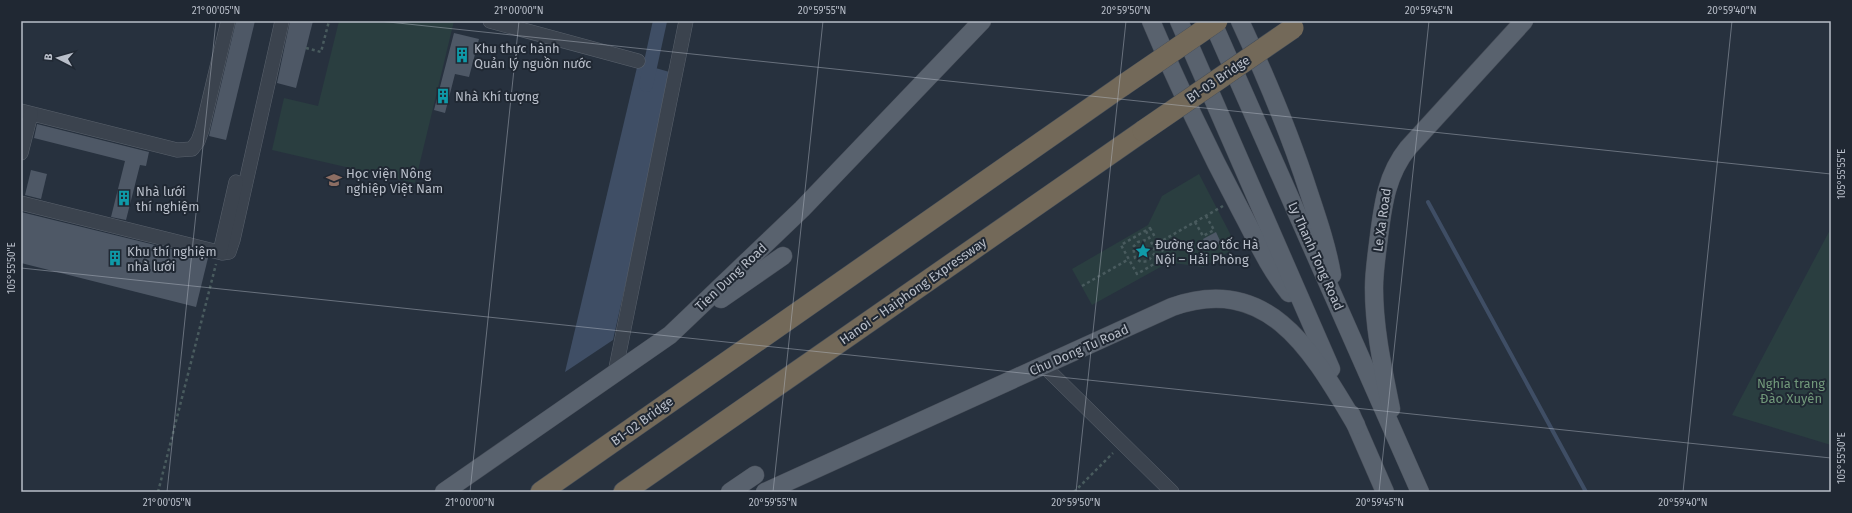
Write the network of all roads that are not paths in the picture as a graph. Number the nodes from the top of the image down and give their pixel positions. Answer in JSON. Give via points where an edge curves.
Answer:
{"nodes":[{"id":1,"x":228,"y":21,"type":"edge"},
{"id":2,"x":274,"y":21,"type":"edge"},
{"id":3,"x":282,"y":21,"type":"edge"},
{"id":4,"x":490,"y":21,"type":"edge"},
{"id":5,"x":686,"y":21,"type":"edge"},
{"id":6,"x":982,"y":21,"type":"edge"},
{"id":7,"x":1151,"y":21,"type":"edge"},
{"id":8,"x":1179,"y":21,"type":"edge"},
{"id":9,"x":1212,"y":21,"type":"edge"},
{"id":10,"x":1217,"y":21,"type":"edge"},
{"id":11,"x":1240,"y":21,"type":"edge"},
{"id":12,"x":1524,"y":21,"type":"edge"},
{"id":13,"x":1298,"y":24,"type":"edge"},
{"id":14,"x":638,"y":61,"type":"dead end"},
{"id":15,"x":26,"y":112,"type":"edge"},
{"id":16,"x":1143,"y":130,"type":"joint"},
{"id":17,"x":21,"y":152,"type":"edge"},
{"id":18,"x":21,"y":203,"type":"edge"},
{"id":19,"x":220,"y":252,"type":"junction"},
{"id":20,"x":783,"y":256,"type":"dead end"},
{"id":21,"x":1335,"y":299,"type":"junction"},
{"id":22,"x":1305,"y":310,"type":"junction"},
{"id":23,"x":670,"y":335,"type":"junction"},
{"id":24,"x":1044,"y":366,"type":"junction"},
{"id":25,"x":615,"y":373,"type":"junction"},
{"id":26,"x":1356,"y":425,"type":"junction"},
{"id":27,"x":1398,"y":443,"type":"junction"},
{"id":28,"x":755,"y":475,"type":"dead end"},
{"id":29,"x":444,"y":492,"type":"edge"},
{"id":30,"x":541,"y":492,"type":"edge"},
{"id":31,"x":624,"y":492,"type":"edge"},
{"id":32,"x":730,"y":492,"type":"edge"},
{"id":33,"x":765,"y":492,"type":"edge"},
{"id":34,"x":1172,"y":492,"type":"edge"},
{"id":35,"x":1385,"y":492,"type":"edge"},
{"id":36,"x":1420,"y":492,"type":"edge"}],
"edges":[{"from":1,"to":15,"type":"lane","via":[[202,130],[192,149],[177,150]]},
{"from":2,"to":19,"type":"lane"},
{"from":3,"to":19,"type":"lane","via":[[233,240],[229,252]]},
{"from":4,"to":14,"type":"lane"},
{"from":5,"to":25,"type":"lane"},
{"from":6,"to":23,"type":"main road","name":"Tien Dung Road","via":[[802,209]]},
{"from":7,"to":22,"type":"main road","via":[[1191,114],[1217,166],[1272,268]]},
{"from":8,"to":22,"type":"main road"},
{"from":9,"to":21,"type":"main road","name":"Ly Thanh Tong Road"},
{"from":10,"to":30,"type":"highway","name":"B1-02 Bridge","bridge":true},
{"from":11,"to":21,"type":"main road","via":[[1276,101],[1300,164],[1326,243]]},
{"from":12,"to":27,"type":"main road","name":"Le Xa Road","via":[[1400,157],[1388,181],[1379,234],[1374,312]]},
{"from":13,"to":16,"type":"highway","name":"B1-03 Bridge","bridge":true},
{"from":15,"to":17,"type":"lane"},
{"from":16,"to":31,"type":"highway","name":"Hanoi – Haiphong Expressway"},
{"from":18,"to":19,"type":"lane"},
{"from":20,"to":23,"type":"main road"},
{"from":21,"to":27,"type":"main road","name":"Ly Thanh Tong Road"},
{"from":22,"to":26,"type":"main road"},
{"from":23,"to":25,"type":"main road","name":"Tien Dung Road"},
{"from":24,"to":26,"type":"main road","name":"Chu Dong Tu Road","via":[[1182,304],[1216,299],[1237,301],[1267,313],[1293,333],[1320,367]]},
{"from":24,"to":33,"type":"main road","name":"Chu Dong Tu Road"},
{"from":24,"to":34,"type":"lane"},
{"from":25,"to":29,"type":"main road","name":"Tien Dung Road"},
{"from":26,"to":35,"type":"main road"},
{"from":27,"to":36,"type":"main road","name":"Ly Thanh Tong Road"},
{"from":28,"to":32,"type":"main road"}]}
